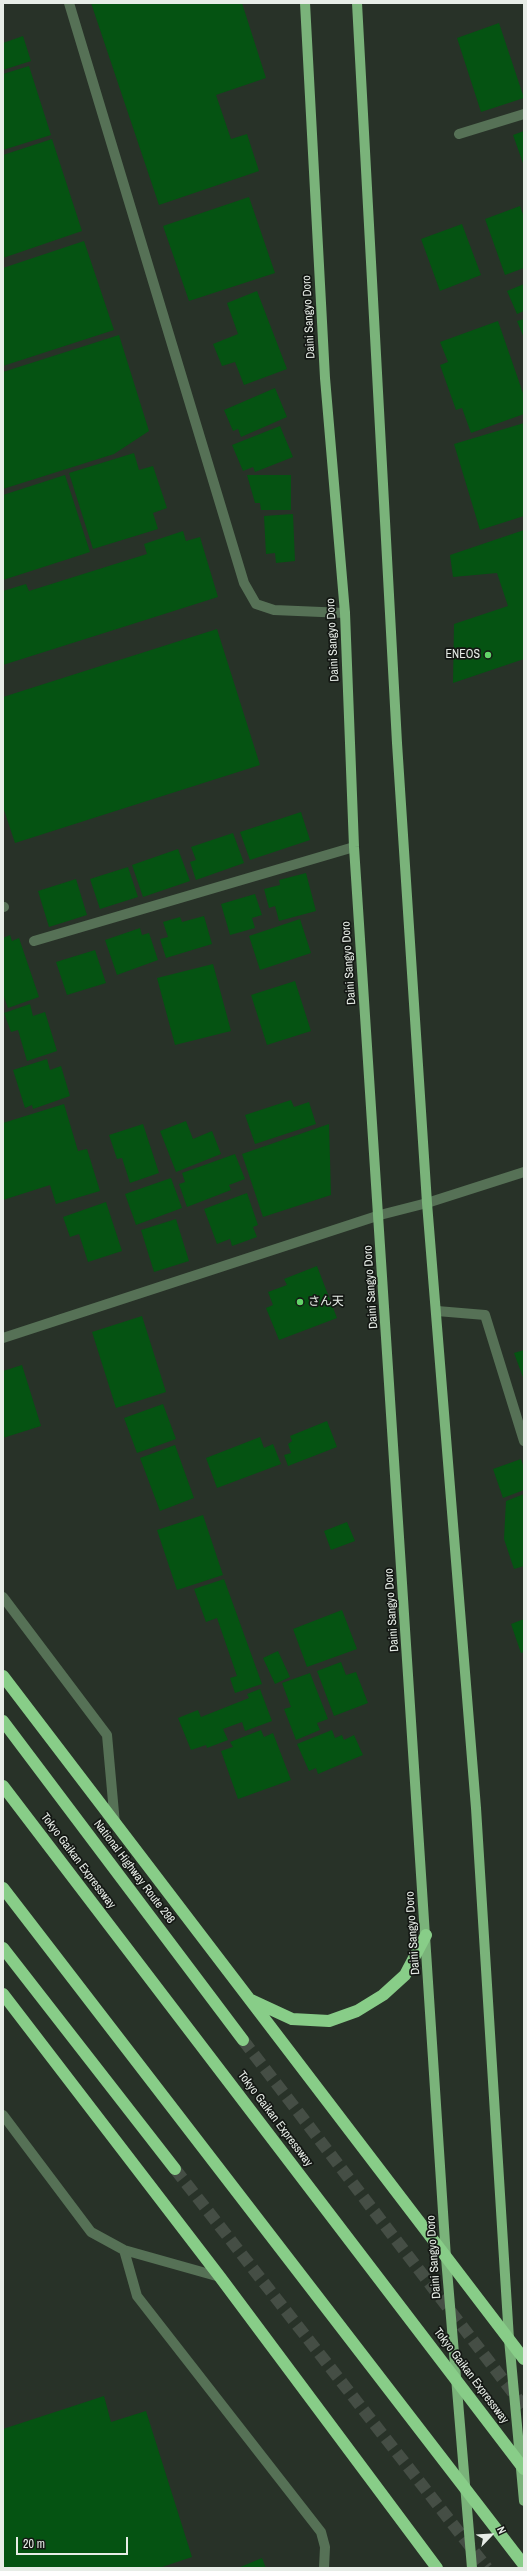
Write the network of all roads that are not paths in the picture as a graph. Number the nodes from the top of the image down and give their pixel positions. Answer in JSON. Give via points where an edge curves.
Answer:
{"nodes":[{"id":1,"x":69,"y":3,"type":"edge"},
{"id":2,"x":305,"y":3,"type":"edge"},
{"id":3,"x":357,"y":3,"type":"edge"},
{"id":4,"x":524,"y":114,"type":"edge"},
{"id":5,"x":459,"y":134,"type":"dead end"},
{"id":6,"x":345,"y":613,"type":"junction"},
{"id":7,"x":354,"y":847,"type":"junction"},
{"id":8,"x":34,"y":941,"type":"dead end"},
{"id":9,"x":524,"y":1172,"type":"edge"},
{"id":10,"x":427,"y":1203,"type":"junction"},
{"id":11,"x":380,"y":1215,"type":"junction"},
{"id":12,"x":437,"y":1311,"type":"junction"},
{"id":13,"x":3,"y":1338,"type":"edge"},
{"id":14,"x":524,"y":1441,"type":"edge"},
{"id":15,"x":3,"y":1597,"type":"edge"},
{"id":16,"x":3,"y":1676,"type":"edge"},
{"id":17,"x":3,"y":1721,"type":"edge"},
{"id":18,"x":3,"y":1786,"type":"edge"},
{"id":19,"x":115,"y":1824,"type":"junction"},
{"id":20,"x":3,"y":1888,"type":"edge"},
{"id":21,"x":426,"y":1935,"type":"junction"},
{"id":22,"x":3,"y":1948,"type":"edge"},
{"id":23,"x":3,"y":1994,"type":"edge"},
{"id":24,"x":250,"y":1999,"type":"junction"},
{"id":25,"x":243,"y":2040,"type":"tunnel mouth"},
{"id":26,"x":3,"y":2115,"type":"edge"},
{"id":27,"x":175,"y":2169,"type":"tunnel mouth"},
{"id":28,"x":124,"y":2250,"type":"junction"},
{"id":29,"x":446,"y":2258,"type":"junction"},
{"id":30,"x":220,"y":2277,"type":"junction"},
{"id":31,"x":509,"y":2339,"type":"junction"},
{"id":32,"x":524,"y":2359,"type":"edge"},
{"id":33,"x":524,"y":2469,"type":"edge"},
{"id":34,"x":524,"y":2501,"type":"edge"},
{"id":35,"x":524,"y":2565,"type":"edge"},
{"id":36,"x":324,"y":2568,"type":"edge"},
{"id":37,"x":437,"y":2568,"type":"edge"},
{"id":38,"x":472,"y":2568,"type":"edge"}],
"edges":[{"from":1,"to":6,"type":"street","via":[[244,583],[256,604],[274,610]]},
{"from":2,"to":6,"type":"main road","name":"Daini Sangyo Doro","via":[[325,378]]},
{"from":3,"to":10,"type":"main road","via":[[397,743]]},
{"from":4,"to":5,"type":"street"},
{"from":6,"to":7,"type":"main road","name":"Daini Sangyo Doro"},
{"from":7,"to":8,"type":"street"},
{"from":7,"to":11,"type":"main road","name":"Daini Sangyo Doro"},
{"from":9,"to":10,"type":"street"},
{"from":10,"to":11,"type":"street"},
{"from":10,"to":12,"type":"main road"},
{"from":11,"to":13,"type":"street"},
{"from":11,"to":21,"type":"main road","name":"Daini Sangyo Doro"},
{"from":12,"to":14,"type":"street","via":[[485,1315]]},
{"from":12,"to":31,"type":"main road","via":[[476,1808]]},
{"from":15,"to":19,"type":"street","via":[[107,1735]]},
{"from":16,"to":19,"type":"highway"},
{"from":17,"to":25,"type":"highway","name":"National Highway Route 298"},
{"from":18,"to":33,"type":"highway","name":"Tokyo Gaikan Expressway"},
{"from":19,"to":24,"type":"highway"},
{"from":20,"to":35,"type":"highway"},
{"from":21,"to":24,"type":"highway","via":[[405,1976],[383,1995],[357,2011],[329,2021],[292,2019]]},
{"from":21,"to":29,"type":"main road","name":"Daini Sangyo Doro"},
{"from":22,"to":27,"type":"highway"},
{"from":23,"to":30,"type":"highway"},
{"from":24,"to":29,"type":"highway"},
{"from":26,"to":28,"type":"street","via":[[91,2232]]},
{"from":28,"to":30,"type":"street"},
{"from":28,"to":36,"type":"street","via":[[137,2296],[321,2532],[325,2547]]},
{"from":29,"to":31,"type":"highway"},
{"from":29,"to":38,"type":"main road","name":"Daini Sangyo Doro"},
{"from":30,"to":37,"type":"highway"},
{"from":31,"to":32,"type":"highway"},
{"from":31,"to":34,"type":"main road"}]}
